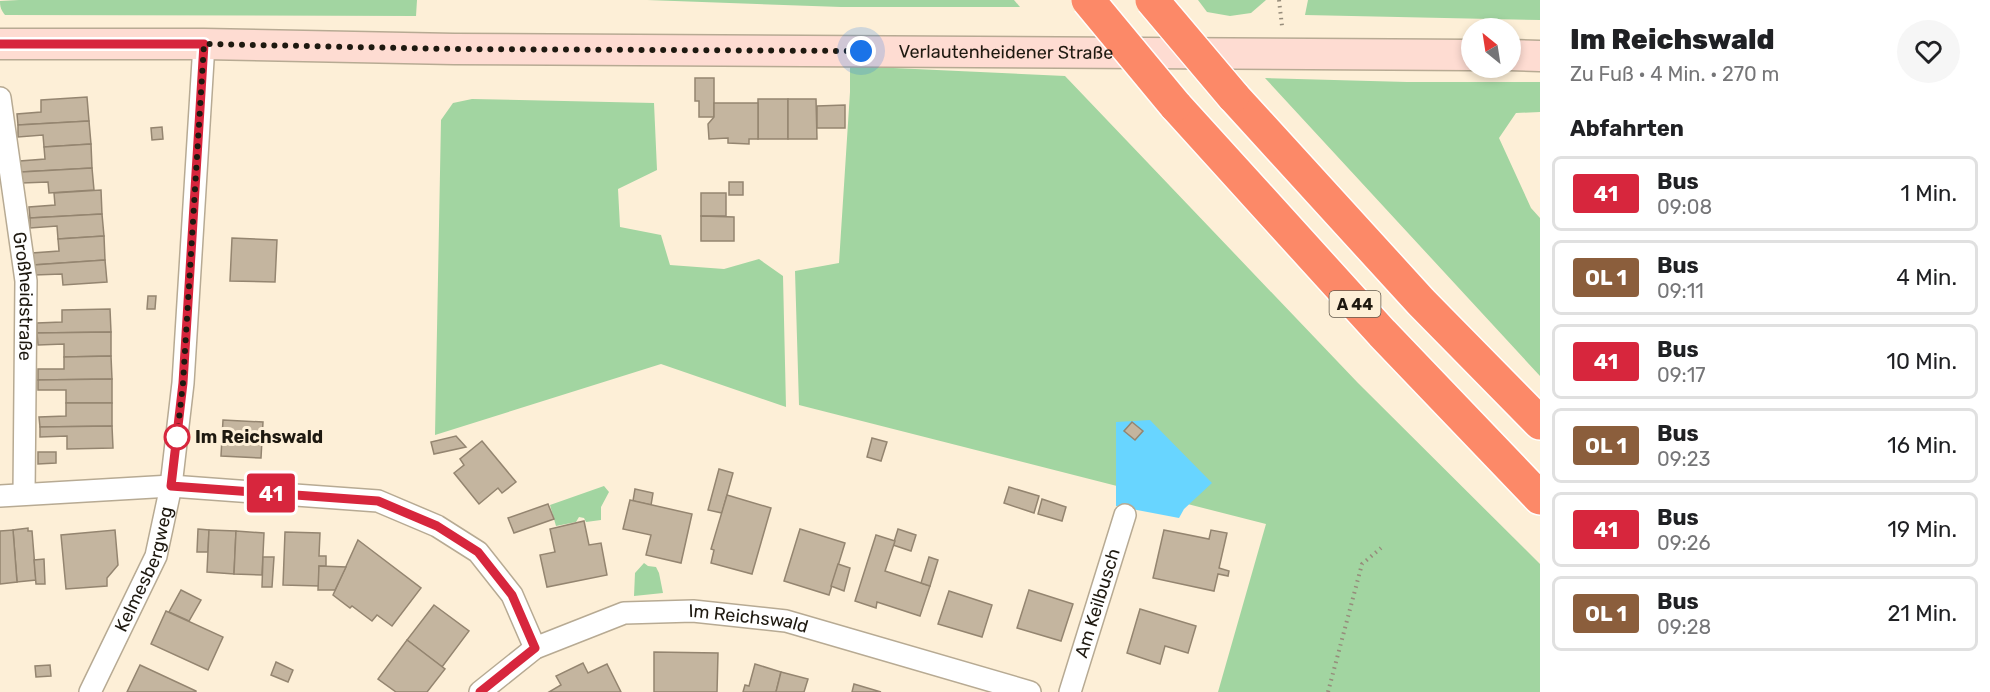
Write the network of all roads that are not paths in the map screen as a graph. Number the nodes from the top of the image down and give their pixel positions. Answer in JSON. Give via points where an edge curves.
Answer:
{"nodes":[{"id":1,"x":1089,"y":0,"type":"edge"},
{"id":2,"x":1152,"y":0,"type":"edge"},
{"id":3,"x":0,"y":44,"type":"edge"},
{"id":4,"x":204,"y":44,"type":"junction"},
{"id":5,"x":1461,"y":55,"type":"edge"},
{"id":6,"x":1521,"y":55,"type":"edge"},
{"id":7,"x":1540,"y":56,"type":"edge"},
{"id":8,"x":0,"y":98,"type":"edge"},
{"id":9,"x":1540,"y":423,"type":"edge"},
{"id":10,"x":171,"y":486,"type":"junction"},
{"id":11,"x":24,"y":494,"type":"junction"},
{"id":12,"x":0,"y":496,"type":"edge"},
{"id":13,"x":1540,"y":498,"type":"edge"},
{"id":14,"x":1125,"y":515,"type":"dead end"},
{"id":15,"x":535,"y":648,"type":"junction"},
{"id":16,"x":90,"y":692,"type":"edge"},
{"id":17,"x":480,"y":692,"type":"edge"},
{"id":18,"x":1030,"y":692,"type":"edge"},
{"id":19,"x":1070,"y":692,"type":"edge"}],
"edges":[{"from":1,"to":13,"type":"highway","number":"A 44","bridge":true,"via":[[1175,105],[1382,333]]},
{"from":2,"to":9,"type":"highway","number":"A 44","bridge":true,"via":[[1233,96],[1421,302]]},
{"from":3,"to":4,"type":"main road","name":"Verlautenheidener Straße"},
{"from":4,"to":5,"type":"main road","name":"Verlautenheidener Straße"},
{"from":4,"to":10,"type":"street","name":"Kelmesbergweg","via":[[183,383]]},
{"from":6,"to":7,"type":"main road"},
{"from":8,"to":11,"type":"street","name":"Großheidstraße","via":[[26,281]]},
{"from":10,"to":11,"type":"street"},
{"from":10,"to":15,"type":"street","via":[[378,501],[437,526],[478,552],[512,595]]},
{"from":10,"to":16,"type":"street","name":"Kelmesbergweg","via":[[156,555]]},
{"from":11,"to":12,"type":"street"},
{"from":14,"to":19,"type":"street","name":"Am Keilbusch"},
{"from":15,"to":17,"type":"street","name":"Im Reichswald"},
{"from":15,"to":18,"type":"street","name":"Im Reichswald","via":[[624,613],[693,611],[786,621]]}]}
